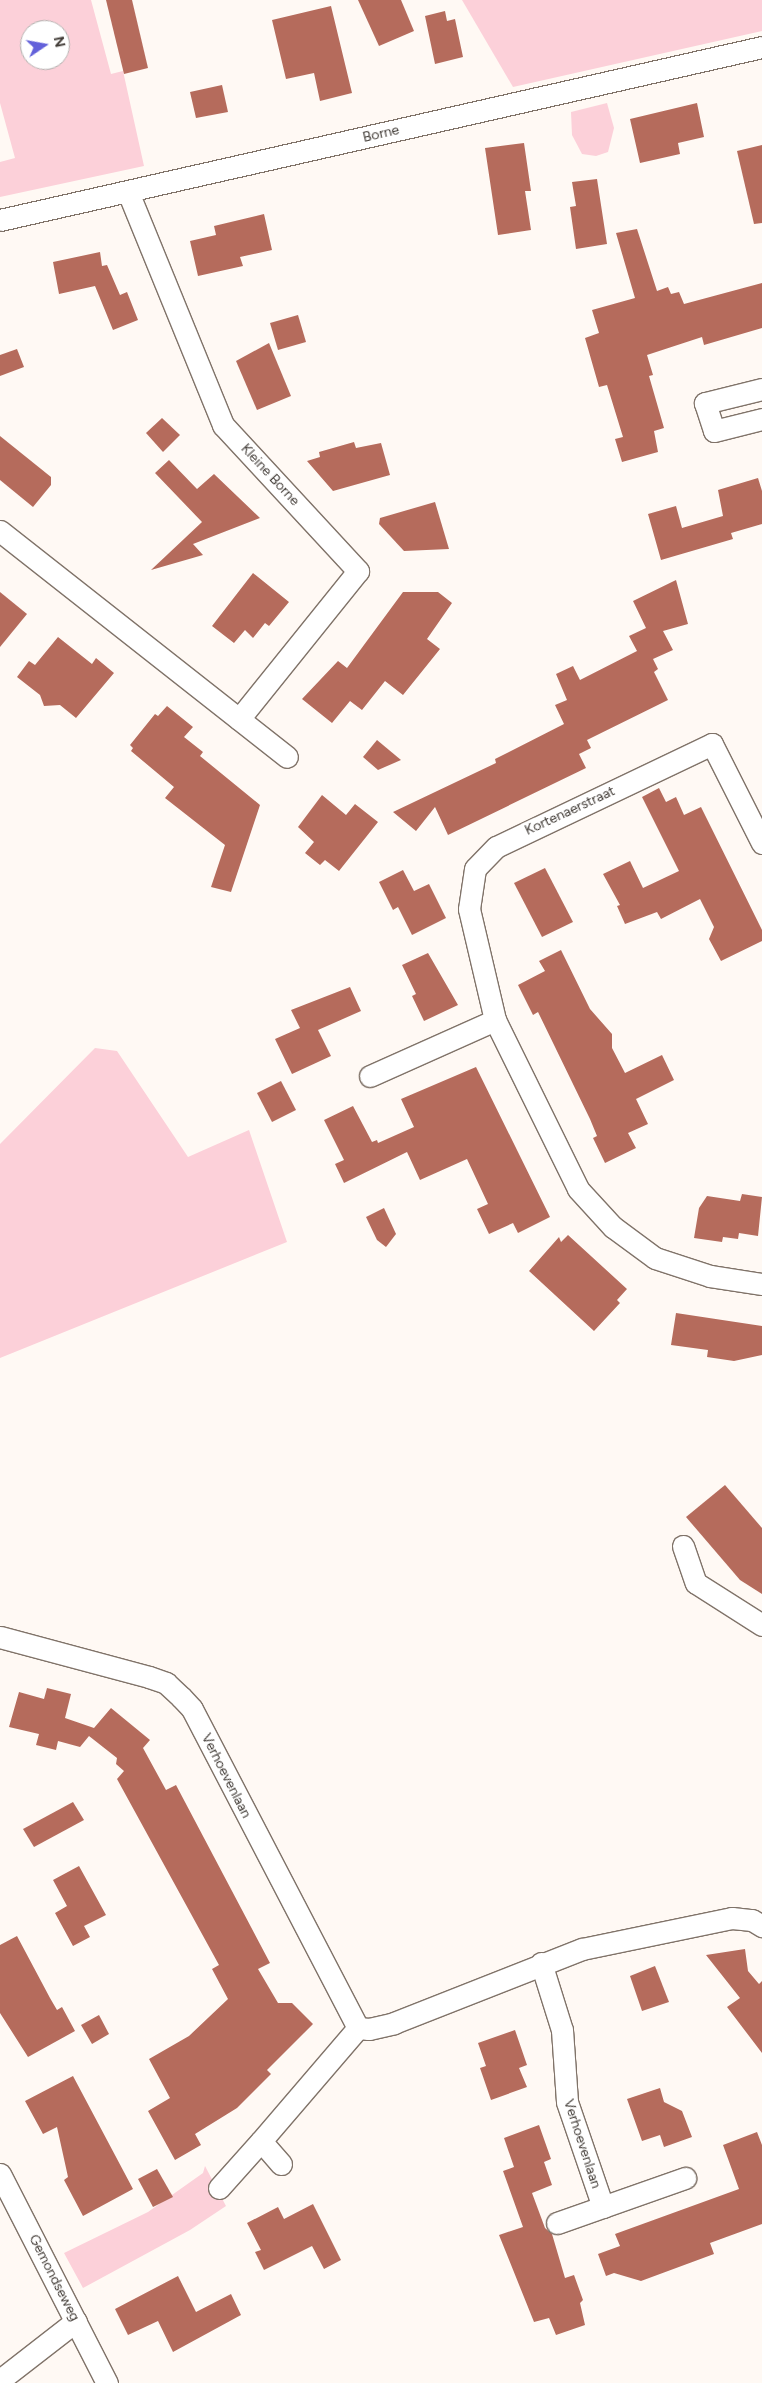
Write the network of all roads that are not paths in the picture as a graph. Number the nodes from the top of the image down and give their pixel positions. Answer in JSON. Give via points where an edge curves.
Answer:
{"nodes":[{"id":1,"x":762,"y":47,"type":"edge"},
{"id":2,"x":128,"y":192,"type":"junction"},
{"id":3,"x":0,"y":220,"type":"edge"},
{"id":4,"x":762,"y":389,"type":"edge"},
{"id":5,"x":762,"y":419,"type":"edge"},
{"id":6,"x":0,"y":531,"type":"edge"},
{"id":7,"x":239,"y":719,"type":"junction"},
{"id":8,"x":287,"y":757,"type":"dead end"},
{"id":9,"x":762,"y":843,"type":"edge"},
{"id":10,"x":495,"y":1020,"type":"junction"},
{"id":11,"x":370,"y":1076,"type":"dead end"},
{"id":12,"x":762,"y":1284,"type":"edge"},
{"id":13,"x":683,"y":1546,"type":"dead end"},
{"id":14,"x":762,"y":1625,"type":"edge"},
{"id":15,"x":0,"y":1637,"type":"edge"},
{"id":16,"x":762,"y":1926,"type":"edge"},
{"id":17,"x":541,"y":1963,"type":"junction"},
{"id":18,"x":358,"y":2028,"type":"junction"},
{"id":19,"x":262,"y":2141,"type":"junction"},
{"id":20,"x":281,"y":2164,"type":"dead end"},
{"id":21,"x":0,"y":2174,"type":"edge"},
{"id":22,"x":685,"y":2178,"type":"dead end"},
{"id":23,"x":219,"y":2188,"type":"dead end"},
{"id":24,"x":604,"y":2207,"type":"junction"},
{"id":25,"x":557,"y":2222,"type":"dead end"},
{"id":26,"x":76,"y":2321,"type":"junction"},
{"id":27,"x":0,"y":2380,"type":"edge"},
{"id":28,"x":107,"y":2383,"type":"edge"}],
"edges":[{"from":1,"to":2,"type":"street","name":"Borne"},
{"from":2,"to":3,"type":"street","name":"Borne"},
{"from":2,"to":7,"type":"street","name":"Kleine Borne","via":[[224,426],[358,571]]},
{"from":4,"to":5,"type":"street","via":[[705,403],[714,432]]},
{"from":6,"to":7,"type":"street"},
{"from":7,"to":8,"type":"street"},
{"from":9,"to":10,"type":"street","name":"Kortenaerstraat","via":[[712,744],[496,847],[475,869],[469,909]]},
{"from":10,"to":11,"type":"street"},
{"from":10,"to":12,"type":"street","name":"Kortenaerstraat","via":[[578,1189],[613,1227],[655,1258],[710,1276]]},
{"from":13,"to":14,"type":"street","via":[[696,1583]]},
{"from":15,"to":18,"type":"street","name":"Verhoevenlaan","via":[[149,1677],[166,1683],[181,1697],[192,1710]]},
{"from":16,"to":17,"type":"street","via":[[752,1920],[732,1918],[624,1938]]},
{"from":17,"to":18,"type":"street","via":[[394,2023],[369,2029]]},
{"from":17,"to":24,"type":"street","name":"Verhoevenlaan","via":[[562,2030],[566,2102]]},
{"from":18,"to":19,"type":"street"},
{"from":19,"to":20,"type":"street"},
{"from":19,"to":23,"type":"street"},
{"from":21,"to":26,"type":"street","name":"Gemondseweg"},
{"from":22,"to":24,"type":"street","name":"Verhoevenlaan"},
{"from":24,"to":25,"type":"street","name":"Verhoevenlaan"},
{"from":26,"to":27,"type":"street"},
{"from":26,"to":28,"type":"street","name":"Gemondseweg"}]}
